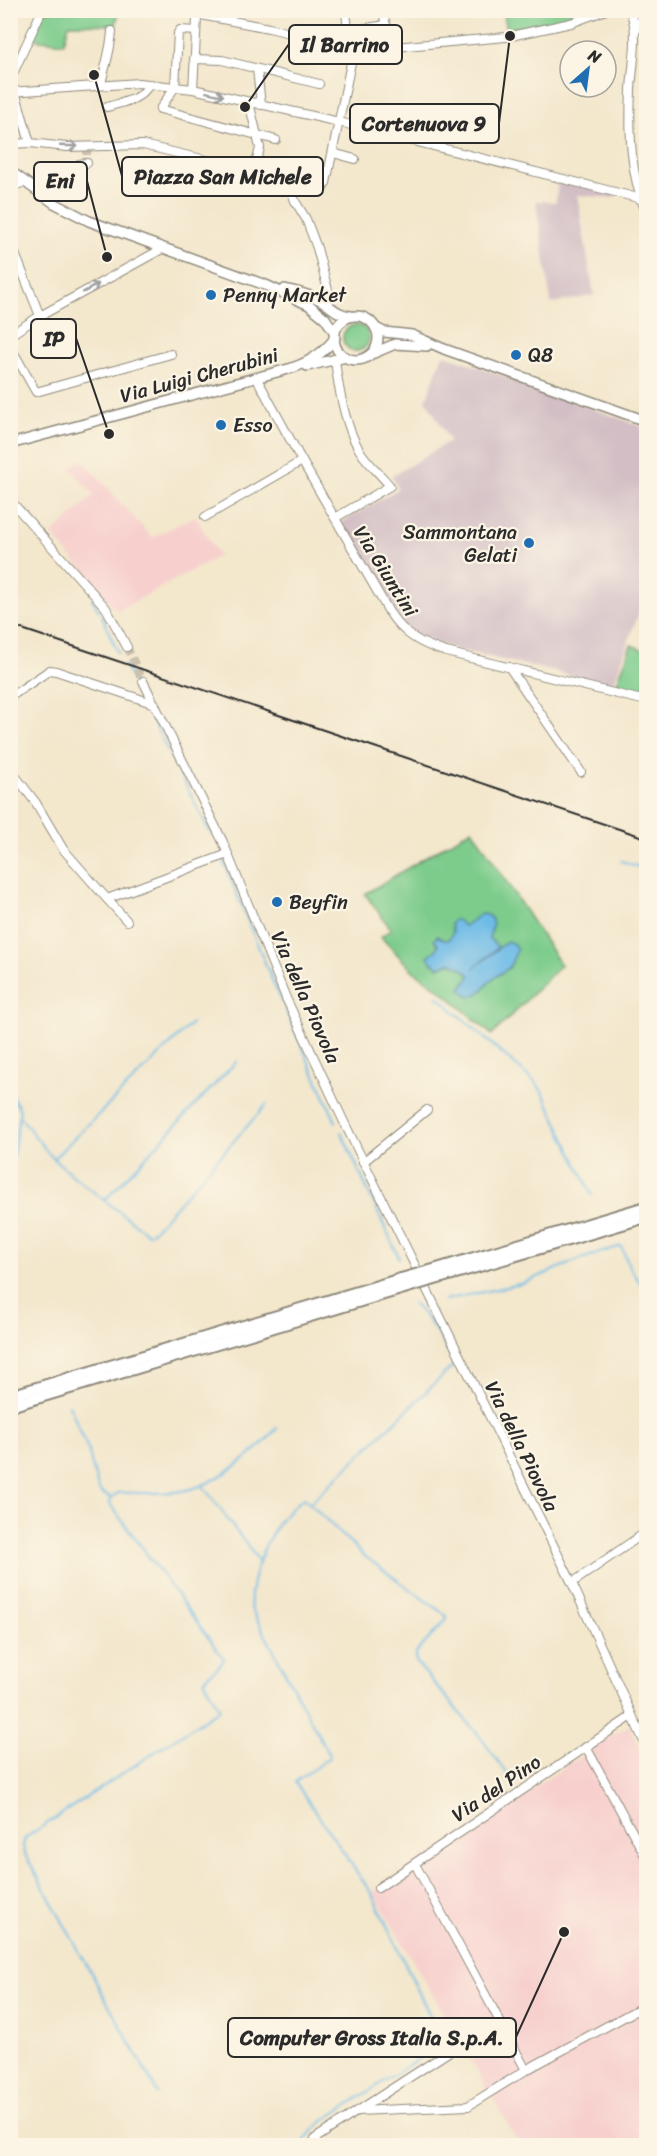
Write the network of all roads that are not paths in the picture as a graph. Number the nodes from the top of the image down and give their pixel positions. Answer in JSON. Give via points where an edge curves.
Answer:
{"nodes":[{"id":1,"x":42,"y":10,"type":"edge"},
{"id":2,"x":190,"y":10,"type":"edge"},
{"id":3,"x":218,"y":10,"type":"edge"},
{"id":4,"x":348,"y":10,"type":"edge"},
{"id":5,"x":383,"y":10,"type":"edge"},
{"id":6,"x":606,"y":10,"type":"edge"},
{"id":7,"x":644,"y":10,"type":"edge"},
{"id":8,"x":628,"y":11,"type":"edge"},
{"id":9,"x":205,"y":16,"type":"junction"},
{"id":10,"x":386,"y":25,"type":"junction"},
{"id":11,"x":112,"y":31,"type":"dead end"},
{"id":12,"x":193,"y":31,"type":"junction"},
{"id":13,"x":635,"y":34,"type":"junction"},
{"id":14,"x":390,"y":48,"type":"junction"},
{"id":15,"x":350,"y":51,"type":"junction"},
{"id":16,"x":194,"y":59,"type":"junction"},
{"id":17,"x":257,"y":69,"type":"junction"},
{"id":18,"x":10,"y":80,"type":"edge"},
{"id":19,"x":102,"y":84,"type":"junction"},
{"id":20,"x":149,"y":84,"type":"junction"},
{"id":21,"x":319,"y":84,"type":"dead end"},
{"id":22,"x":175,"y":87,"type":"junction"},
{"id":23,"x":193,"y":89,"type":"junction"},
{"id":24,"x":13,"y":92,"type":"edge"},
{"id":25,"x":249,"y":102,"type":"junction"},
{"id":26,"x":261,"y":105,"type":"junction"},
{"id":27,"x":108,"y":107,"type":"dead end"},
{"id":28,"x":339,"y":122,"type":"junction"},
{"id":29,"x":258,"y":135,"type":"junction"},
{"id":30,"x":276,"y":140,"type":"dead end"},
{"id":31,"x":30,"y":143,"type":"junction"},
{"id":32,"x":10,"y":144,"type":"edge"},
{"id":33,"x":333,"y":153,"type":"junction"},
{"id":34,"x":355,"y":159,"type":"dead end"},
{"id":35,"x":10,"y":171,"type":"edge"},
{"id":36,"x":254,"y":171,"type":"junction"},
{"id":37,"x":24,"y":182,"type":"junction"},
{"id":38,"x":289,"y":183,"type":"junction"},
{"id":39,"x":10,"y":188,"type":"edge"},
{"id":40,"x":644,"y":200,"type":"edge"},
{"id":41,"x":646,"y":212,"type":"edge"},
{"id":42,"x":10,"y":241,"type":"edge"},
{"id":43,"x":162,"y":249,"type":"junction"},
{"id":44,"x":13,"y":256,"type":"edge"},
{"id":45,"x":268,"y":286,"type":"junction"},
{"id":46,"x":327,"y":304,"type":"junction"},
{"id":47,"x":40,"y":316,"type":"junction"},
{"id":48,"x":355,"y":316,"type":"junction"},
{"id":49,"x":376,"y":328,"type":"junction"},
{"id":50,"x":10,"y":335,"type":"edge"},
{"id":51,"x":335,"y":336,"type":"junction"},
{"id":52,"x":10,"y":346,"type":"edge"},
{"id":53,"x":444,"y":349,"type":"junction"},
{"id":54,"x":171,"y":354,"type":"dead end"},
{"id":55,"x":372,"y":354,"type":"junction"},
{"id":56,"x":346,"y":357,"type":"junction"},
{"id":57,"x":335,"y":359,"type":"junction"},
{"id":58,"x":292,"y":368,"type":"junction"},
{"id":59,"x":256,"y":377,"type":"junction"},
{"id":60,"x":646,"y":421,"type":"edge"},
{"id":61,"x":10,"y":444,"type":"edge"},
{"id":62,"x":302,"y":461,"type":"junction"},
{"id":63,"x":10,"y":500,"type":"edge"},
{"id":64,"x":205,"y":517,"type":"dead end"},
{"id":65,"x":335,"y":518,"type":"junction"},
{"id":66,"x":127,"y":647,"type":"tunnel mouth"},
{"id":67,"x":509,"y":667,"type":"junction"},
{"id":68,"x":143,"y":681,"type":"tunnel mouth"},
{"id":69,"x":10,"y":697,"type":"edge"},
{"id":70,"x":646,"y":701,"type":"edge"},
{"id":71,"x":155,"y":704,"type":"junction"},
{"id":72,"x":10,"y":769,"type":"edge"},
{"id":73,"x":581,"y":772,"type":"dead end"},
{"id":74,"x":228,"y":854,"type":"junction"},
{"id":75,"x":107,"y":899,"type":"junction"},
{"id":76,"x":126,"y":921,"type":"dead end"},
{"id":77,"x":427,"y":1110,"type":"dead end"},
{"id":78,"x":363,"y":1162,"type":"junction"},
{"id":79,"x":646,"y":1207,"type":"edge"},
{"id":80,"x":646,"y":1217,"type":"edge"},
{"id":81,"x":439,"y":1273,"type":"junction"},
{"id":82,"x":403,"y":1284,"type":"junction"},
{"id":83,"x":10,"y":1396,"type":"edge"},
{"id":84,"x":10,"y":1406,"type":"edge"},
{"id":85,"x":646,"y":1532,"type":"edge"},
{"id":86,"x":572,"y":1583,"type":"junction"},
{"id":87,"x":632,"y":1716,"type":"junction"},
{"id":88,"x":646,"y":1746,"type":"edge"},
{"id":89,"x":586,"y":1747,"type":"junction"},
{"id":90,"x":646,"y":1857,"type":"edge"},
{"id":91,"x":415,"y":1864,"type":"junction"},
{"id":92,"x":378,"y":1888,"type":"dead end"},
{"id":93,"x":646,"y":2005,"type":"edge"},
{"id":94,"x":450,"y":2051,"type":"dead end"},
{"id":95,"x":526,"y":2070,"type":"junction"},
{"id":96,"x":358,"y":2111,"type":"junction"},
{"id":97,"x":311,"y":2145,"type":"edge"}],
"edges":[{"from":1,"to":18,"type":"street"},
{"from":2,"to":9,"type":"street"},
{"from":2,"to":12,"type":"street"},
{"from":3,"to":9,"type":"street"},
{"from":4,"to":10,"type":"street","via":[[348,30]]},
{"from":5,"to":10,"type":"street"},
{"from":6,"to":14,"type":"street","via":[[572,23],[506,37]]},
{"from":7,"to":8,"type":"street","via":[[635,14]]},
{"from":7,"to":13,"type":"street"},
{"from":8,"to":13,"type":"street","via":[[634,20]]},
{"from":9,"to":12,"type":"street","via":[[197,18]]},
{"from":9,"to":15,"type":"street","via":[[344,46]]},
{"from":10,"to":14,"type":"street"},
{"from":11,"to":19,"type":"street"},
{"from":12,"to":16,"type":"street"},
{"from":12,"to":22,"type":"street","via":[[178,33]]},
{"from":13,"to":40,"type":"street","via":[[631,127],[635,174]]},
{"from":14,"to":15,"type":"street"},
{"from":15,"to":28,"type":"street","via":[[352,58]]},
{"from":16,"to":17,"type":"street","via":[[222,60]]},
{"from":16,"to":23,"type":"street"},
{"from":17,"to":21,"type":"street"},
{"from":17,"to":26,"type":"street"},
{"from":19,"to":20,"type":"street"},
{"from":19,"to":24,"type":"street"},
{"from":20,"to":22,"type":"street"},
{"from":20,"to":27,"type":"street","via":[[139,97]]},
{"from":22,"to":23,"type":"street"},
{"from":22,"to":29,"type":"street","via":[[160,109]]},
{"from":23,"to":25,"type":"street","one_way":true},
{"from":24,"to":31,"type":"street"},
{"from":25,"to":26,"type":"street"},
{"from":25,"to":29,"type":"street"},
{"from":26,"to":28,"type":"street"},
{"from":28,"to":33,"type":"street"},
{"from":28,"to":40,"type":"street"},
{"from":29,"to":30,"type":"street"},
{"from":29,"to":36,"type":"street","via":[[260,148]]},
{"from":31,"to":32,"type":"street"},
{"from":31,"to":36,"type":"street","one_way":true,"via":[[67,147],[143,145]]},
{"from":33,"to":34,"type":"street"},
{"from":33,"to":38,"type":"street","via":[[322,190]]},
{"from":35,"to":37,"type":"main road"},
{"from":36,"to":38,"type":"street"},
{"from":37,"to":39,"type":"street"},
{"from":37,"to":43,"type":"main road","via":[[88,221]]},
{"from":38,"to":46,"type":"street","via":[[317,248],[329,294]]},
{"from":40,"to":41,"type":"street"},
{"from":42,"to":44,"type":"street"},
{"from":43,"to":45,"type":"main road"},
{"from":47,"to":43,"type":"street","one_way":true},
{"from":44,"to":47,"type":"street"},
{"from":45,"to":46,"type":"main road","via":[[308,295]]},
{"from":45,"to":51,"type":"main road","via":[[319,312]]},
{"from":46,"to":48,"type":"main road","via":[[339,314]]},
{"from":47,"to":50,"type":"street"},
{"from":48,"to":49,"type":"main road","via":[[367,319]]},
{"from":48,"to":51,"type":"main road","via":[[342,322]]},
{"from":49,"to":53,"type":"main road","via":[[412,335]]},
{"from":49,"to":55,"type":"main road","via":[[378,342]]},
{"from":51,"to":56,"type":"main road","via":[[336,347]]},
{"from":51,"to":58,"type":"main road","name":"Via Luigi Cherubini","via":[[312,360]]},
{"from":52,"to":54,"type":"street","via":[[36,392]]},
{"from":53,"to":55,"type":"main road","via":[[402,343]]},
{"from":53,"to":60,"type":"main road"},
{"from":55,"to":56,"type":"main road","via":[[359,360]]},
{"from":56,"to":57,"type":"main road","name":"Via Luigi Cherubini"},
{"from":57,"to":58,"type":"main road","name":"Via Luigi Cherubini"},
{"from":57,"to":65,"type":"street","via":[[354,439],[362,455],[390,486]]},
{"from":58,"to":59,"type":"main road","name":"Via Luigi Cherubini"},
{"from":59,"to":61,"type":"main road","name":"Via Luigi Cherubini"},
{"from":59,"to":62,"type":"street","name":"Via Giuntini"},
{"from":62,"to":64,"type":"street"},
{"from":62,"to":65,"type":"street","name":"Via Giuntini"},
{"from":63,"to":66,"type":"street","via":[[101,602]]},
{"from":65,"to":67,"type":"street","name":"Via Giuntini","via":[[405,633],[433,648]]},
{"from":67,"to":70,"type":"street","name":"Via Giuntini"},
{"from":67,"to":73,"type":"street"},
{"from":68,"to":71,"type":"street","name":"Via della Piovola"},
{"from":69,"to":71,"type":"street","via":[[50,670]]},
{"from":71,"to":74,"type":"street","name":"Via della Piovola"},
{"from":72,"to":75,"type":"street","via":[[63,849]]},
{"from":74,"to":75,"type":"street"},
{"from":74,"to":78,"type":"street","name":"Via della Piovola","via":[[286,998]]},
{"from":75,"to":76,"type":"street"},
{"from":77,"to":78,"type":"street"},
{"from":78,"to":86,"type":"street","name":"Via della Piovola"},
{"from":79,"to":81,"type":"highway"},
{"from":80,"to":81,"type":"highway"},
{"from":81,"to":82,"type":"highway","bridge":true},
{"from":82,"to":83,"type":"highway"},
{"from":82,"to":84,"type":"highway"},
{"from":85,"to":86,"type":"street"},
{"from":86,"to":87,"type":"street","name":"Via della Piovola"},
{"from":87,"to":88,"type":"street","name":"Via della Piovola"},
{"from":87,"to":89,"type":"street","name":"Via del Pino"},
{"from":89,"to":90,"type":"street"},
{"from":89,"to":91,"type":"street","name":"Via del Pino"},
{"from":91,"to":92,"type":"street","name":"Via del Pino"},
{"from":91,"to":95,"type":"street"},
{"from":93,"to":95,"type":"street"},
{"from":94,"to":96,"type":"street"},
{"from":95,"to":96,"type":"street","via":[[468,2106]]},
{"from":96,"to":97,"type":"street"}]}
